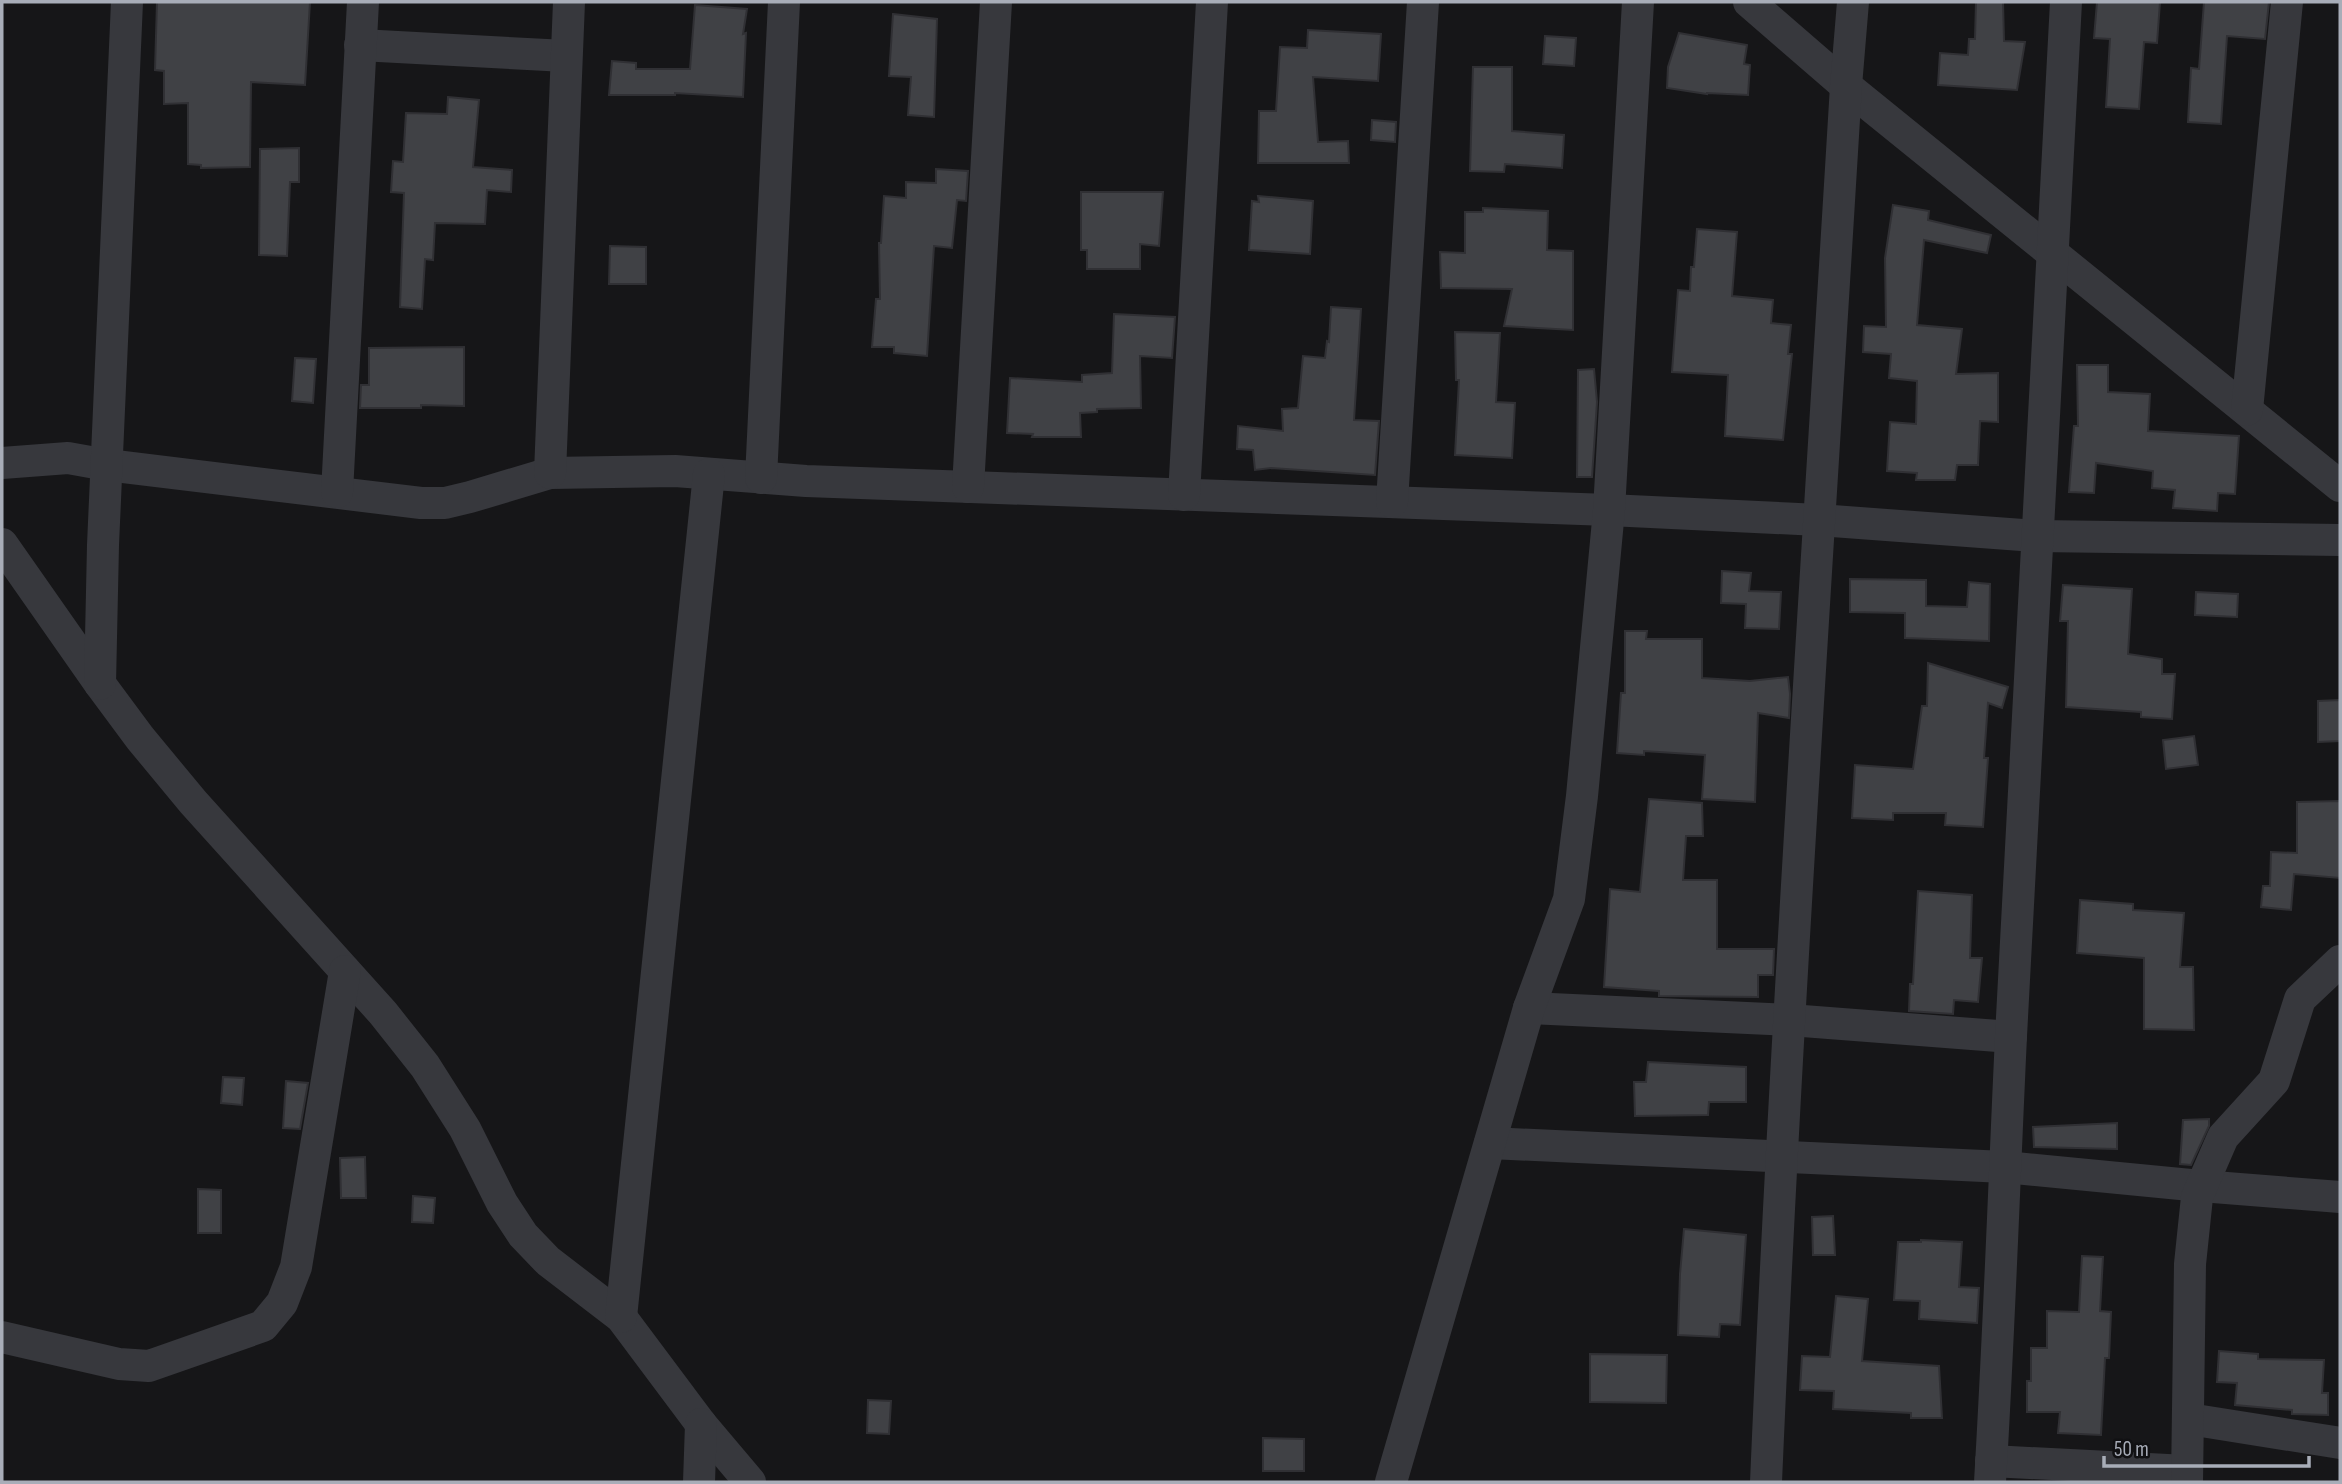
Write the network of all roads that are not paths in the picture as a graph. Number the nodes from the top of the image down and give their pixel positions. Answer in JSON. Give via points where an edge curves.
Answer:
{"nodes":[{"id":1,"x":127,"y":2,"type":"edge"},
{"id":2,"x":363,"y":2,"type":"edge"},
{"id":3,"x":569,"y":2,"type":"edge"},
{"id":4,"x":784,"y":2,"type":"edge"},
{"id":5,"x":996,"y":2,"type":"edge"},
{"id":6,"x":1212,"y":2,"type":"edge"},
{"id":7,"x":1423,"y":2,"type":"edge"},
{"id":8,"x":1638,"y":2,"type":"edge"},
{"id":9,"x":1749,"y":2,"type":"edge"},
{"id":10,"x":1853,"y":2,"type":"edge"},
{"id":11,"x":2066,"y":2,"type":"edge"},
{"id":12,"x":2287,"y":2,"type":"edge"},
{"id":13,"x":360,"y":45,"type":"junction"},
{"id":14,"x":566,"y":57,"type":"junction"},
{"id":15,"x":1846,"y":86,"type":"junction"},
{"id":16,"x":2051,"y":252,"type":"junction"},
{"id":17,"x":2247,"y":410,"type":"junction"},
{"id":18,"x":2,"y":463,"type":"edge"},
{"id":19,"x":107,"y":465,"type":"junction"},
{"id":20,"x":550,"y":473,"type":"junction"},
{"id":21,"x":709,"y":474,"type":"junction"},
{"id":22,"x":761,"y":478,"type":"junction"},
{"id":23,"x":2340,"y":486,"type":"edge"},
{"id":24,"x":968,"y":487,"type":"junction"},
{"id":25,"x":337,"y":492,"type":"junction"},
{"id":26,"x":1184,"y":495,"type":"junction"},
{"id":27,"x":1392,"y":502,"type":"junction"},
{"id":28,"x":1609,"y":510,"type":"junction"},
{"id":29,"x":1819,"y":520,"type":"junction"},
{"id":30,"x":2036,"y":536,"type":"junction"},
{"id":31,"x":2340,"y":540,"type":"edge"},
{"id":32,"x":2,"y":544,"type":"edge"},
{"id":33,"x":100,"y":684,"type":"junction"},
{"id":34,"x":2340,"y":961,"type":"edge"},
{"id":35,"x":345,"y":971,"type":"junction"},
{"id":36,"x":1529,"y":1008,"type":"junction"},
{"id":37,"x":1790,"y":1020,"type":"junction"},
{"id":38,"x":2011,"y":1037,"type":"junction"},
{"id":39,"x":1490,"y":1143,"type":"junction"},
{"id":40,"x":1782,"y":1158,"type":"junction"},
{"id":41,"x":2005,"y":1167,"type":"junction"},
{"id":42,"x":2201,"y":1186,"type":"junction"},
{"id":43,"x":2340,"y":1196,"type":"edge"},
{"id":44,"x":621,"y":1317,"type":"junction"},
{"id":45,"x":2,"y":1337,"type":"edge"},
{"id":46,"x":2189,"y":1419,"type":"junction"},
{"id":47,"x":701,"y":1424,"type":"junction"},
{"id":48,"x":2340,"y":1443,"type":"edge"},
{"id":49,"x":1990,"y":1472,"type":"edge"},
{"id":50,"x":2187,"y":1476,"type":"edge"},
{"id":51,"x":699,"y":1482,"type":"edge"},
{"id":52,"x":750,"y":1482,"type":"edge"},
{"id":53,"x":1391,"y":1482,"type":"edge"},
{"id":54,"x":1766,"y":1482,"type":"edge"}],
"edges":[{"from":1,"to":19,"type":"street"},
{"from":2,"to":13,"type":"street"},
{"from":3,"to":14,"type":"street"},
{"from":4,"to":22,"type":"street"},
{"from":5,"to":24,"type":"street"},
{"from":6,"to":26,"type":"street"},
{"from":7,"to":27,"type":"street"},
{"from":8,"to":28,"type":"street"},
{"from":9,"to":15,"type":"street"},
{"from":10,"to":15,"type":"street"},
{"from":11,"to":16,"type":"street"},
{"from":12,"to":17,"type":"street"},
{"from":13,"to":14,"type":"street"},
{"from":13,"to":25,"type":"street"},
{"from":14,"to":20,"type":"street"},
{"from":15,"to":16,"type":"street"},
{"from":15,"to":29,"type":"street"},
{"from":16,"to":17,"type":"street"},
{"from":16,"to":30,"type":"street"},
{"from":17,"to":23,"type":"street"},
{"from":18,"to":19,"type":"street","via":[[68,458]]},
{"from":19,"to":25,"type":"street"},
{"from":19,"to":33,"type":"street"},
{"from":20,"to":21,"type":"street"},
{"from":20,"to":25,"type":"street","via":[[445,503]]},
{"from":21,"to":22,"type":"street"},
{"from":21,"to":44,"type":"street"},
{"from":22,"to":24,"type":"street"},
{"from":24,"to":26,"type":"street"},
{"from":26,"to":27,"type":"street"},
{"from":27,"to":28,"type":"street"},
{"from":28,"to":29,"type":"street"},
{"from":28,"to":36,"type":"street","via":[[1569,900]]},
{"from":29,"to":30,"type":"street"},
{"from":29,"to":37,"type":"street"},
{"from":30,"to":31,"type":"street"},
{"from":30,"to":38,"type":"street"},
{"from":32,"to":33,"type":"street"},
{"from":33,"to":35,"type":"street","via":[[193,802]]},
{"from":34,"to":42,"type":"street","via":[[2300,999],[2274,1081],[2223,1137]]},
{"from":35,"to":44,"type":"street","via":[[425,1066],[523,1234],[548,1261]]},
{"from":35,"to":45,"type":"street","via":[[296,1267],[282,1303],[263,1326],[149,1366],[119,1364]]},
{"from":36,"to":37,"type":"street"},
{"from":36,"to":39,"type":"street"},
{"from":37,"to":38,"type":"street"},
{"from":37,"to":40,"type":"street"},
{"from":38,"to":41,"type":"street"},
{"from":39,"to":40,"type":"street"},
{"from":39,"to":53,"type":"street"},
{"from":40,"to":41,"type":"street"},
{"from":40,"to":54,"type":"street"},
{"from":41,"to":42,"type":"street"},
{"from":41,"to":49,"type":"street"},
{"from":42,"to":43,"type":"street"},
{"from":42,"to":46,"type":"street","via":[[2190,1264]]},
{"from":44,"to":47,"type":"street"},
{"from":46,"to":48,"type":"street"},
{"from":46,"to":50,"type":"street"},
{"from":47,"to":51,"type":"street"},
{"from":47,"to":52,"type":"street"},
{"from":49,"to":50,"type":"street"}]}
